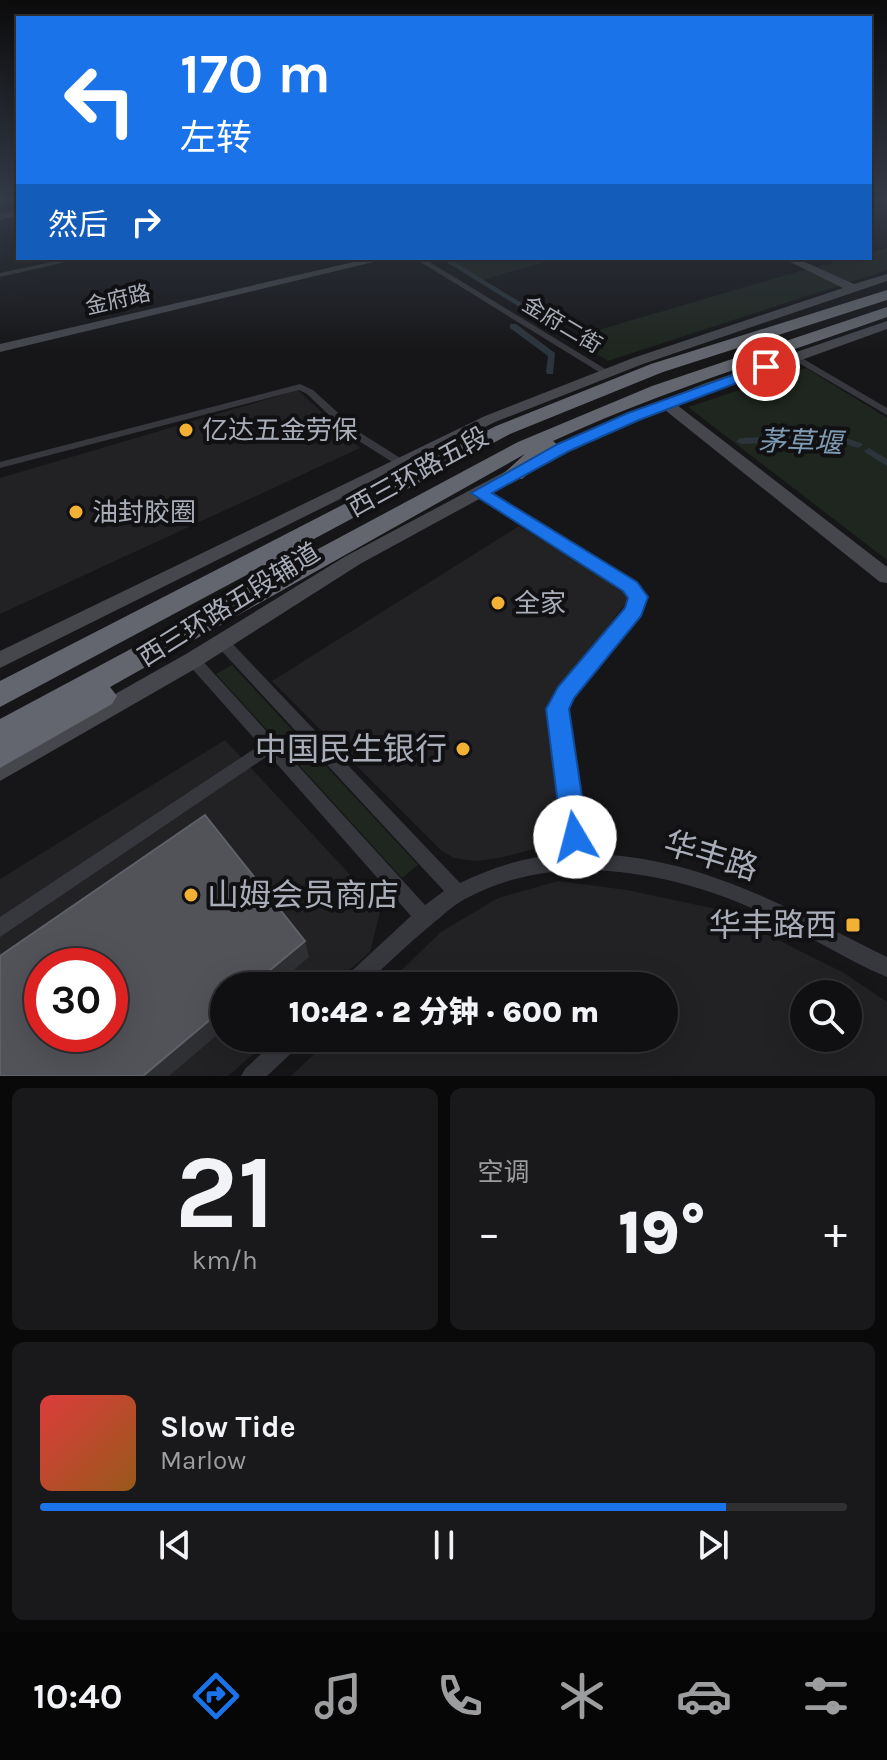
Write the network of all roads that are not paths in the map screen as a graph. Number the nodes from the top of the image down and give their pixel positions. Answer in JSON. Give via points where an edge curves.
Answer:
{"nodes":[{"id":1,"x":71,"y":260,"type":"edge"},
{"id":2,"x":357,"y":260,"type":"edge"},
{"id":3,"x":376,"y":260,"type":"edge"},
{"id":4,"x":421,"y":260,"type":"edge"},
{"id":5,"x":429,"y":260,"type":"edge"},
{"id":6,"x":791,"y":260,"type":"edge"},
{"id":7,"x":0,"y":275,"type":"edge"},
{"id":8,"x":887,"y":277,"type":"edge"},
{"id":9,"x":887,"y":284,"type":"edge"},
{"id":10,"x":853,"y":288,"type":"junction"},
{"id":11,"x":887,"y":295,"type":"edge"},
{"id":12,"x":820,"y":316,"type":"junction"},
{"id":13,"x":884,"y":317,"type":"edge"},
{"id":14,"x":0,"y":345,"type":"edge"},
{"id":15,"x":795,"y":357,"type":"junction"},
{"id":16,"x":611,"y":371,"type":"junction"},
{"id":17,"x":568,"y":386,"type":"junction"},
{"id":18,"x":667,"y":404,"type":"junction"},
{"id":19,"x":887,"y":412,"type":"edge"},
{"id":20,"x":583,"y":418,"type":"junction"},
{"id":21,"x":503,"y":430,"type":"junction"},
{"id":22,"x":401,"y":463,"type":"junction"},
{"id":23,"x":0,"y":465,"type":"edge"},
{"id":24,"x":514,"y":474,"type":"junction"},
{"id":25,"x":480,"y":493,"type":"junction"},
{"id":26,"x":295,"y":540,"type":"junction"},
{"id":27,"x":315,"y":561,"type":"junction"},
{"id":28,"x":887,"y":577,"type":"edge"},
{"id":29,"x":222,"y":642,"type":"junction"},
{"id":30,"x":192,"y":652,"type":"junction"},
{"id":31,"x":0,"y":660,"type":"edge"},
{"id":32,"x":0,"y":676,"type":"edge"},
{"id":33,"x":0,"y":695,"type":"edge"},
{"id":34,"x":0,"y":734,"type":"edge"},
{"id":35,"x":270,"y":746,"type":"junction"},
{"id":36,"x":0,"y":755,"type":"edge"},
{"id":37,"x":0,"y":771,"type":"edge"},
{"id":38,"x":579,"y":863,"type":"junction"},
{"id":39,"x":458,"y":893,"type":"junction"},
{"id":40,"x":425,"y":918,"type":"junction"},
{"id":41,"x":0,"y":928,"type":"edge"},
{"id":42,"x":887,"y":967,"type":"edge"},
{"id":43,"x":365,"y":972,"type":"edge"},
{"id":44,"x":278,"y":1052,"type":"edge"},
{"id":45,"x":252,"y":1076,"type":"edge"}],
"edges":[{"from":1,"to":7,"type":"street"},
{"from":2,"to":14,"type":"main road","name":"金府路"},
{"from":3,"to":14,"type":"main road","name":"金府路"},
{"from":4,"to":16,"type":"street","name":"金府二街"},
{"from":5,"to":16,"type":"street","name":"金府二街"},
{"from":6,"to":10,"type":"main road"},
{"from":8,"to":10,"type":"main road","name":"西三环路五段辅道"},
{"from":9,"to":12,"type":"highway"},
{"from":10,"to":16,"type":"main road","name":"西三环路五段辅道"},
{"from":11,"to":12,"type":"highway","name":"西三环路五段"},
{"from":12,"to":21,"type":"highway","name":"西三环路五段","via":[[657,368]]},
{"from":13,"to":15,"type":"main road","name":"西三环路五段辅道"},
{"from":13,"to":20,"type":"highway","name":"西三环路五段","via":[[676,382]]},
{"from":15,"to":18,"type":"main road","name":"西三环路五段辅道"},
{"from":15,"to":19,"type":"street"},
{"from":16,"to":17,"type":"main road","name":"西三环路五段辅道"},
{"from":17,"to":21,"type":"highway"},
{"from":17,"to":22,"type":"main road","name":"西三环路五段辅道"},
{"from":18,"to":24,"type":"main road","name":"西三环路五段辅道","via":[[563,447]]},
{"from":18,"to":28,"type":"main road"},
{"from":20,"to":24,"type":"highway"},
{"from":20,"to":27,"type":"highway","name":"西三环路五段"},
{"from":21,"to":26,"type":"highway","name":"西三环路五段"},
{"from":22,"to":23,"type":"street","via":[[355,434],[300,387]]},
{"from":22,"to":31,"type":"main road","name":"西三环路五段辅道"},
{"from":24,"to":25,"type":"main road","name":"西三环路五段辅道"},
{"from":25,"to":29,"type":"main road","name":"西三环路五段辅道","via":[[353,560]]},
{"from":25,"to":38,"type":"street","via":[[638,597],[634,611],[557,709]]},
{"from":26,"to":32,"type":"highway","via":[[153,599]]},
{"from":26,"to":33,"type":"highway","name":"西三环路五段"},
{"from":27,"to":30,"type":"highway"},
{"from":27,"to":34,"type":"highway","name":"西三环路五段"},
{"from":29,"to":30,"type":"main road","name":"西三环路五段辅道"},
{"from":29,"to":39,"type":"street"},
{"from":30,"to":35,"type":"street"},
{"from":30,"to":36,"type":"highway"},
{"from":30,"to":37,"type":"main road","name":"西三环路五段辅道"},
{"from":35,"to":40,"type":"street"},
{"from":35,"to":41,"type":"street"},
{"from":38,"to":39,"type":"street","name":"华丰路","via":[[549,863]]},
{"from":38,"to":42,"type":"street","name":"华丰路","via":[[681,874],[752,899]]},
{"from":39,"to":40,"type":"street","name":"华丰路"},
{"from":40,"to":43,"type":"street","name":"华丰路"},
{"from":44,"to":45,"type":"street"}]}
